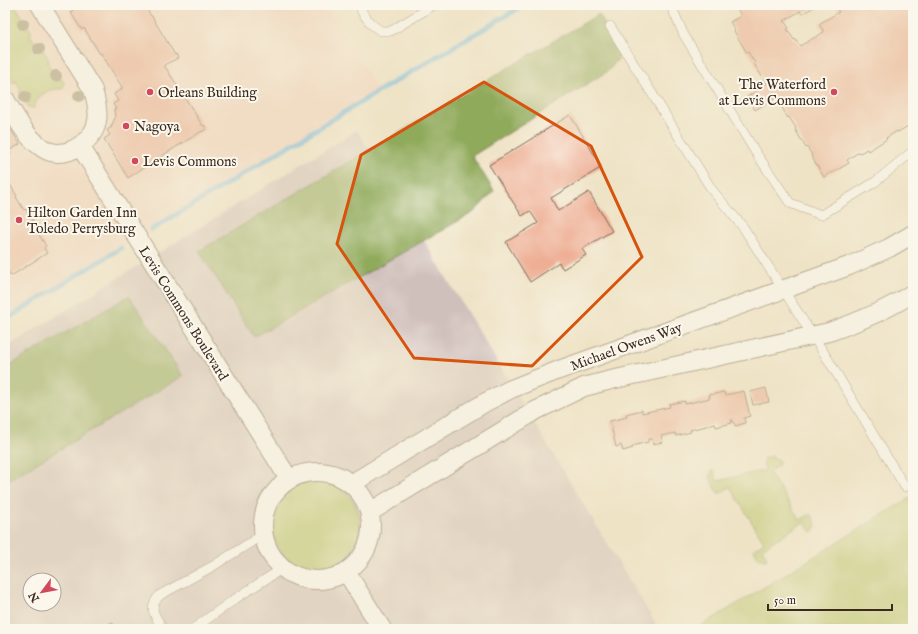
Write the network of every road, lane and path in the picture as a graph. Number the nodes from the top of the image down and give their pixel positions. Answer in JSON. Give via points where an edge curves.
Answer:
{"nodes":[{"id":1,"x":40,"y":5,"type":"edge"},
{"id":2,"x":360,"y":5,"type":"edge"},
{"id":3,"x":434,"y":5,"type":"edge"},
{"id":4,"x":672,"y":5,"type":"edge"},
{"id":5,"x":610,"y":26,"type":"dead end"},
{"id":6,"x":5,"y":99,"type":"edge"},
{"id":7,"x":80,"y":146,"type":"junction"},
{"id":8,"x":913,"y":151,"type":"edge"},
{"id":9,"x":913,"y":234,"type":"edge"},
{"id":10,"x":783,"y":290,"type":"junction"},
{"id":11,"x":913,"y":293,"type":"edge"},
{"id":12,"x":812,"y":336,"type":"junction"},
{"id":13,"x":289,"y":479,"type":"junction"},
{"id":14,"x":351,"y":484,"type":"junction"},
{"id":15,"x":905,"y":487,"type":"dead end"},
{"id":16,"x":370,"y":512,"type":"junction"},
{"id":17,"x":264,"y":534,"type":"junction"},
{"id":18,"x":283,"y":568,"type":"junction"},
{"id":19,"x":347,"y":573,"type":"junction"},
{"id":20,"x":163,"y":629,"type":"edge"},
{"id":21,"x":193,"y":629,"type":"edge"},
{"id":22,"x":382,"y":629,"type":"edge"}],
"edges":[{"from":1,"to":7,"type":"street","via":[[93,90],[97,104],[97,121],[91,135]]},
{"from":2,"to":3,"type":"lane","via":[[371,24],[381,31],[391,31]]},
{"from":4,"to":8,"type":"lane","via":[[684,35],[756,153],[790,203],[821,215],[874,182]]},
{"from":5,"to":10,"type":"lane","via":[[712,190],[743,227]]},
{"from":6,"to":7,"type":"street","via":[[28,135],[39,146],[51,152],[65,152]]},
{"from":7,"to":13,"type":"street","name":"Levis Commons Boulevard"},
{"from":9,"to":10,"type":"street","name":"Michael Owens Way","via":[[868,258]]},
{"from":10,"to":12,"type":"lane"},
{"from":10,"to":14,"type":"street","name":"Michael Owens Way","via":[[511,389]]},
{"from":11,"to":12,"type":"street","name":"Michael Owens Way","via":[[902,301],[849,325]]},
{"from":12,"to":15,"type":"lane"},
{"from":12,"to":16,"type":"street","name":"Michael Owens Way","via":[[618,378],[584,388],[534,411]]},
{"from":13,"to":14,"type":"street","via":[[314,471],[327,472]]},
{"from":13,"to":17,"type":"street","via":[[280,486],[264,511]]},
{"from":14,"to":16,"type":"street","via":[[361,492]]},
{"from":16,"to":19,"type":"street","via":[[371,538],[358,562]]},
{"from":17,"to":18,"type":"street","via":[[272,556]]},
{"from":17,"to":20,"type":"lane","via":[[160,595],[153,609]]},
{"from":18,"to":19,"type":"street","via":[[302,578],[322,580]]},
{"from":18,"to":21,"type":"lane"},
{"from":19,"to":22,"type":"street"}]}
